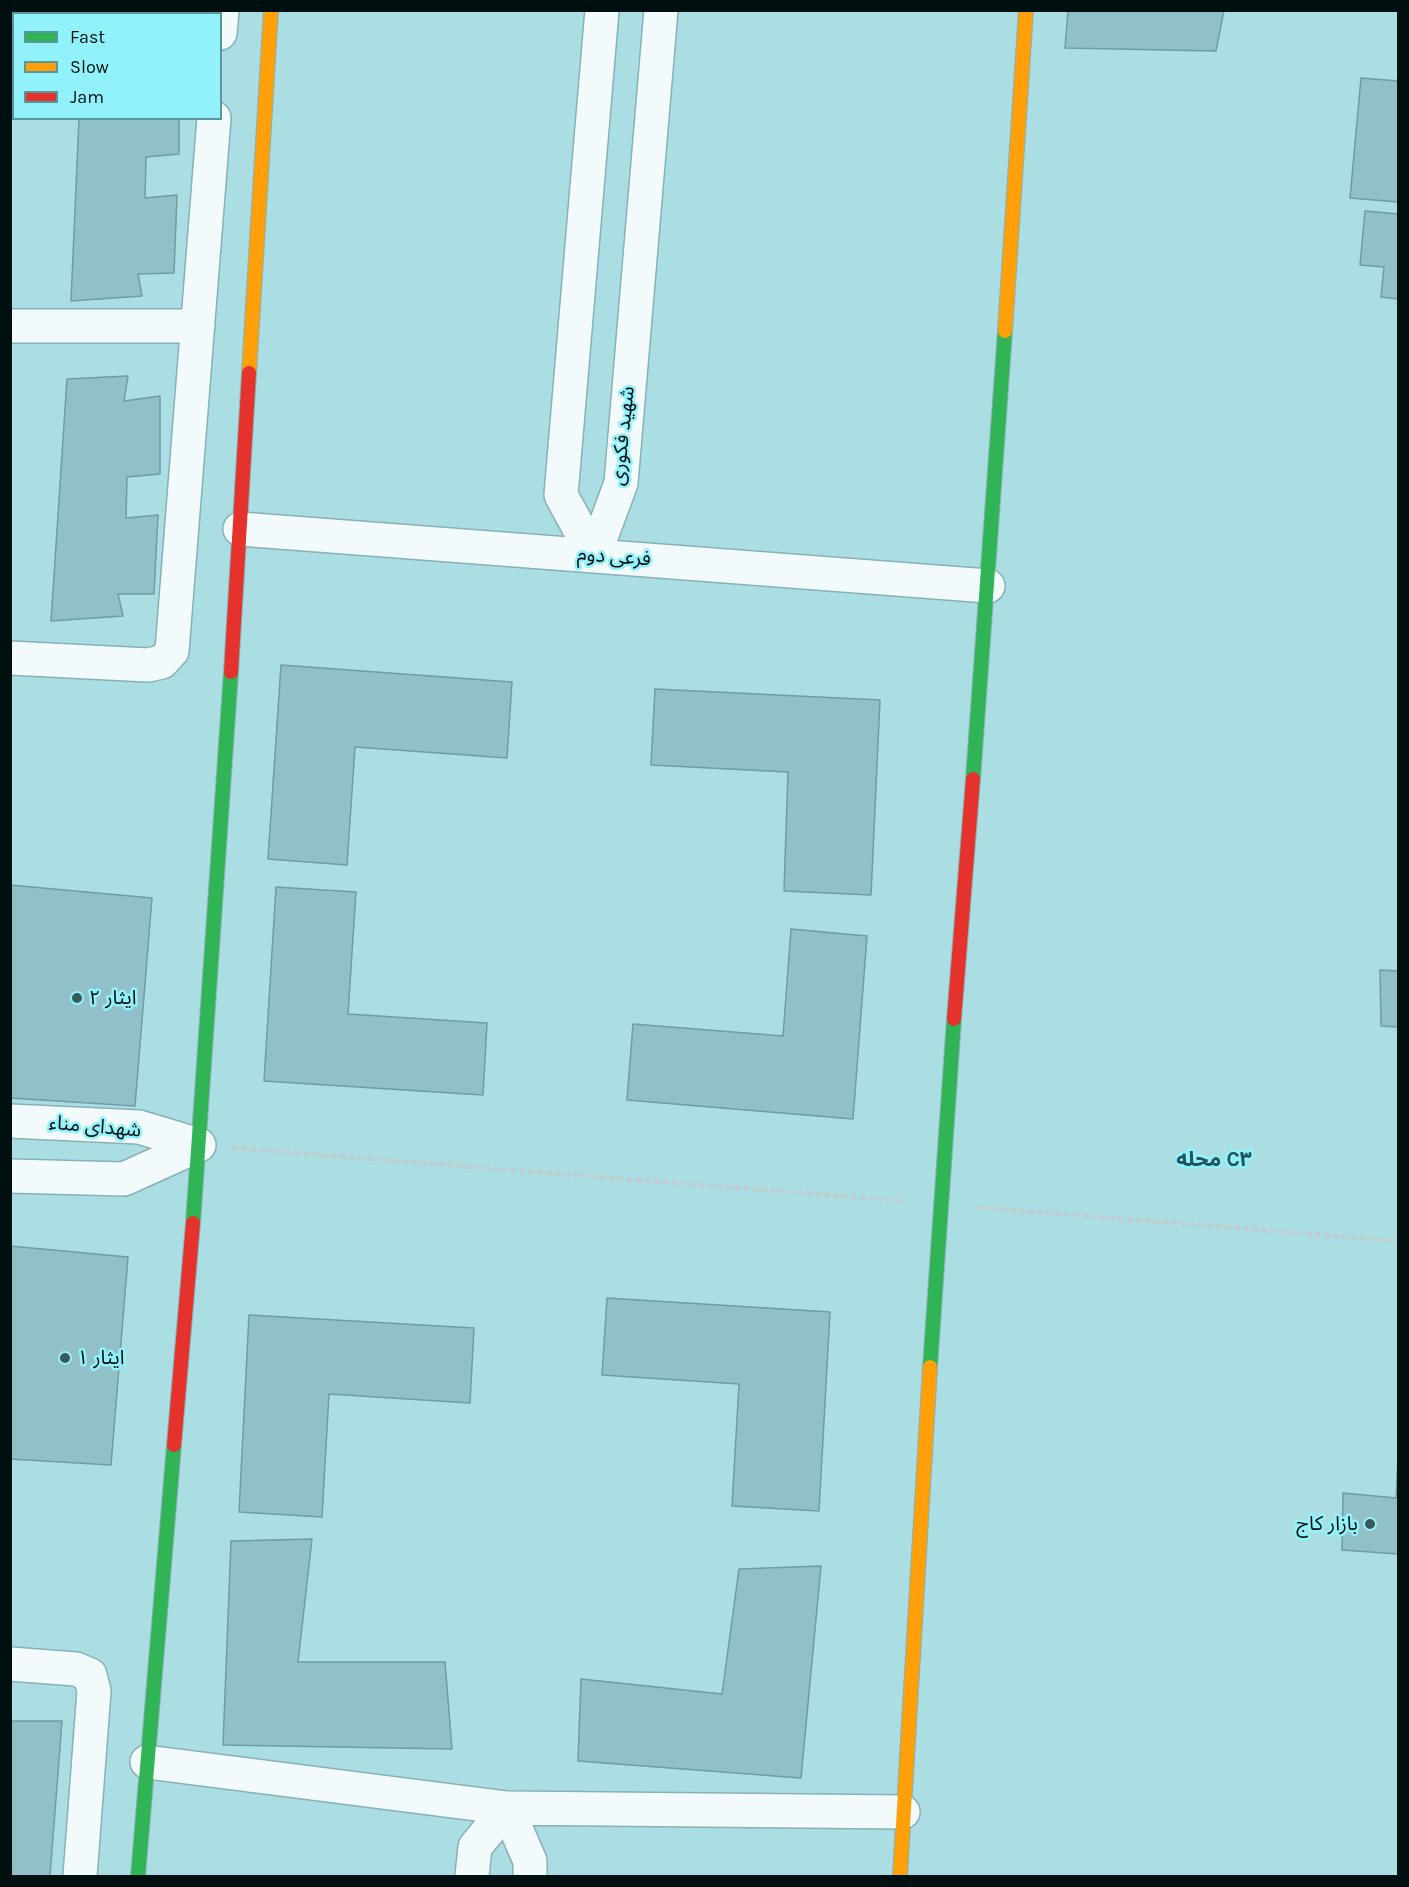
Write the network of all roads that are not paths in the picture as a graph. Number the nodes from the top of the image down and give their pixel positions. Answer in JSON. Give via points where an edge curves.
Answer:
{"nodes":[{"id":1,"x":271,"y":10,"type":"edge"},
{"id":2,"x":602,"y":10,"type":"edge"},
{"id":3,"x":661,"y":10,"type":"edge"},
{"id":4,"x":1026,"y":10,"type":"edge"},
{"id":5,"x":214,"y":120,"type":"edge"},
{"id":6,"x":10,"y":326,"type":"edge"},
{"id":7,"x":198,"y":326,"type":"junction"},
{"id":8,"x":240,"y":529,"type":"junction"},
{"id":9,"x":594,"y":556,"type":"junction"},
{"id":10,"x":988,"y":586,"type":"junction"},
{"id":11,"x":10,"y":658,"type":"edge"},
{"id":12,"x":10,"y":1120,"type":"edge"},
{"id":13,"x":199,"y":1145,"type":"junction"},
{"id":14,"x":10,"y":1176,"type":"edge"},
{"id":15,"x":10,"y":1664,"type":"edge"},
{"id":16,"x":147,"y":1762,"type":"junction"},
{"id":17,"x":507,"y":1808,"type":"junction"},
{"id":18,"x":903,"y":1812,"type":"junction"},
{"id":19,"x":80,"y":1876,"type":"edge"},
{"id":20,"x":138,"y":1876,"type":"edge"},
{"id":21,"x":472,"y":1876,"type":"edge"},
{"id":22,"x":530,"y":1876,"type":"edge"},
{"id":23,"x":900,"y":1876,"type":"edge"}],
"edges":[{"from":1,"to":8,"type":"street"},
{"from":2,"to":9,"type":"street","via":[[561,495]]},
{"from":3,"to":9,"type":"street","name":"شهید فکوری","via":[[621,483]]},
{"from":4,"to":10,"type":"street"},
{"from":5,"to":7,"type":"street"},
{"from":6,"to":7,"type":"street"},
{"from":7,"to":11,"type":"street","via":[[171,651],[162,662],[148,665]]},
{"from":8,"to":9,"type":"street","name":"فرعی دوم"},
{"from":8,"to":13,"type":"street"},
{"from":9,"to":10,"type":"street","name":"فرعی دوم"},
{"from":10,"to":18,"type":"street","via":[[939,1204]]},
{"from":12,"to":13,"type":"street","name":"شهدای مناء","via":[[139,1127]]},
{"from":13,"to":14,"type":"street","name":"شهدای مناء","via":[[124,1179]]},
{"from":13,"to":16,"type":"street"},
{"from":15,"to":19,"type":"street","via":[[76,1669],[90,1675],[94,1691]]},
{"from":16,"to":17,"type":"street"},
{"from":16,"to":20,"type":"street"},
{"from":17,"to":18,"type":"street"},
{"from":17,"to":21,"type":"street","via":[[475,1847]]},
{"from":17,"to":22,"type":"street","via":[[530,1861]]},
{"from":18,"to":23,"type":"street"}]}
